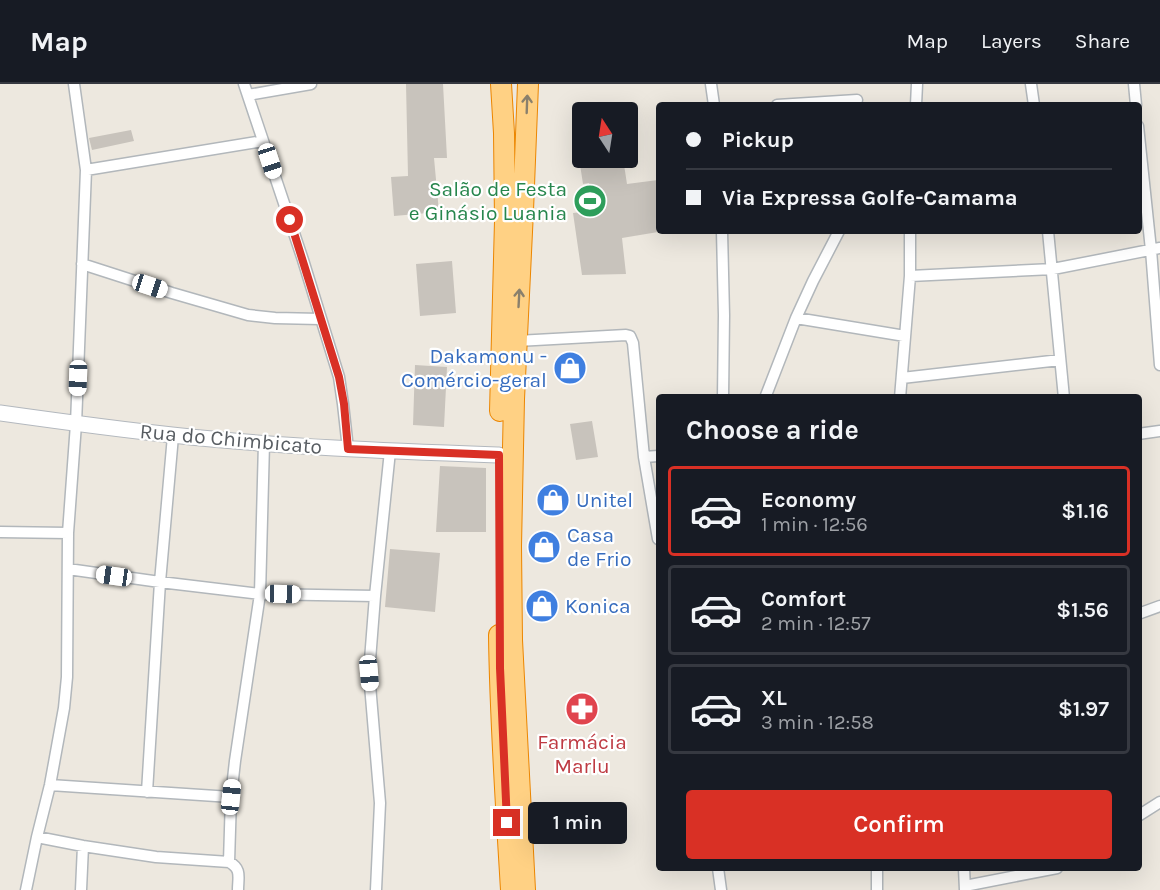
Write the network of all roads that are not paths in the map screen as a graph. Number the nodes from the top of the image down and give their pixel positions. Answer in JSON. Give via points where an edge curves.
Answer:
{"nodes":[{"id":1,"x":74,"y":84,"type":"edge"},
{"id":2,"x":244,"y":84,"type":"edge"},
{"id":3,"x":311,"y":84,"type":"edge"},
{"id":4,"x":501,"y":84,"type":"edge"},
{"id":5,"x":528,"y":84,"type":"edge"},
{"id":6,"x":711,"y":84,"type":"edge"},
{"id":7,"x":917,"y":84,"type":"edge"},
{"id":8,"x":1031,"y":84,"type":"edge"},
{"id":9,"x":1134,"y":84,"type":"edge"},
{"id":10,"x":248,"y":95,"type":"junction"},
{"id":11,"x":857,"y":100,"type":"dead end"},
{"id":12,"x":714,"y":102,"type":"edge"},
{"id":13,"x":825,"y":102,"type":"edge"},
{"id":14,"x":916,"y":102,"type":"edge"},
{"id":15,"x":1034,"y":102,"type":"edge"},
{"id":16,"x":1136,"y":102,"type":"edge"},
{"id":17,"x":263,"y":141,"type":"junction"},
{"id":18,"x":1142,"y":153,"type":"edge"},
{"id":19,"x":86,"y":170,"type":"junction"},
{"id":20,"x":722,"y":234,"type":"edge"},
{"id":21,"x":837,"y":234,"type":"edge"},
{"id":22,"x":910,"y":234,"type":"edge"},
{"id":23,"x":1048,"y":234,"type":"edge"},
{"id":24,"x":1156,"y":249,"type":"edge"},
{"id":25,"x":82,"y":264,"type":"junction"},
{"id":26,"x":1053,"y":269,"type":"junction"},
{"id":27,"x":910,"y":276,"type":"junction"},
{"id":28,"x":796,"y":318,"type":"junction"},
{"id":29,"x":320,"y":319,"type":"junction"},
{"id":30,"x":905,"y":336,"type":"junction"},
{"id":31,"x":517,"y":341,"type":"junction"},
{"id":32,"x":1060,"y":360,"type":"junction"},
{"id":33,"x":1160,"y":365,"type":"edge"},
{"id":34,"x":902,"y":378,"type":"junction"},
{"id":35,"x":723,"y":394,"type":"edge"},
{"id":36,"x":767,"y":394,"type":"edge"},
{"id":37,"x":900,"y":394,"type":"edge"},
{"id":38,"x":1064,"y":394,"type":"edge"},
{"id":39,"x":0,"y":413,"type":"edge"},
{"id":40,"x":76,"y":424,"type":"junction"},
{"id":41,"x":1160,"y":431,"type":"edge"},
{"id":42,"x":1142,"y":433,"type":"edge"},
{"id":43,"x":173,"y":435,"type":"junction"},
{"id":44,"x":264,"y":443,"type":"junction"},
{"id":45,"x":348,"y":449,"type":"junction"},
{"id":46,"x":390,"y":451,"type":"junction"},
{"id":47,"x":499,"y":455,"type":"junction"},
{"id":48,"x":656,"y":456,"type":"edge"},
{"id":49,"x":644,"y":457,"type":"junction"},
{"id":50,"x":656,"y":527,"type":"edge"},
{"id":51,"x":0,"y":531,"type":"edge"},
{"id":52,"x":68,"y":533,"type":"junction"},
{"id":53,"x":68,"y":569,"type":"junction"},
{"id":54,"x":160,"y":582,"type":"junction"},
{"id":55,"x":260,"y":594,"type":"junction"},
{"id":56,"x":375,"y":596,"type":"junction"},
{"id":57,"x":1160,"y":606,"type":"edge"},
{"id":58,"x":1142,"y":613,"type":"edge"},
{"id":59,"x":50,"y":785,"type":"junction"},
{"id":60,"x":147,"y":792,"type":"junction"},
{"id":61,"x":231,"y":797,"type":"junction"},
{"id":62,"x":1160,"y":802,"type":"edge"},
{"id":63,"x":1142,"y":813,"type":"edge"},
{"id":64,"x":37,"y":837,"type":"junction"},
{"id":65,"x":83,"y":846,"type":"junction"},
{"id":66,"x":228,"y":862,"type":"junction"},
{"id":67,"x":718,"y":871,"type":"edge"},
{"id":68,"x":877,"y":871,"type":"edge"},
{"id":69,"x":964,"y":871,"type":"edge"},
{"id":70,"x":1043,"y":871,"type":"edge"},
{"id":71,"x":965,"y":888,"type":"edge"},
{"id":72,"x":26,"y":890,"type":"edge"},
{"id":73,"x":81,"y":890,"type":"edge"},
{"id":74,"x":238,"y":890,"type":"edge"},
{"id":75,"x":376,"y":890,"type":"edge"},
{"id":76,"x":511,"y":890,"type":"edge"},
{"id":77,"x":525,"y":890,"type":"edge"},
{"id":78,"x":721,"y":890,"type":"edge"},
{"id":79,"x":877,"y":890,"type":"edge"}],
"edges":[{"from":1,"to":19,"type":"street"},
{"from":2,"to":10,"type":"street"},
{"from":3,"to":10,"type":"street"},
{"from":4,"to":47,"type":"highway","via":[[505,221]]},
{"from":31,"to":5,"type":"highway","one_way":true},
{"from":6,"to":12,"type":"street"},
{"from":7,"to":14,"type":"street"},
{"from":8,"to":15,"type":"street"},
{"from":9,"to":16,"type":"street"},
{"from":10,"to":17,"type":"street"},
{"from":11,"to":13,"type":"street"},
{"from":17,"to":19,"type":"street"},
{"from":17,"to":29,"type":"street"},
{"from":18,"to":24,"type":"street"},
{"from":19,"to":25,"type":"street"},
{"from":20,"to":35,"type":"street"},
{"from":21,"to":28,"type":"street"},
{"from":22,"to":27,"type":"street"},
{"from":23,"to":26,"type":"street"},
{"from":24,"to":26,"type":"street"},
{"from":24,"to":33,"type":"street"},
{"from":25,"to":29,"type":"street","via":[[248,315]]},
{"from":25,"to":40,"type":"street"},
{"from":26,"to":27,"type":"street"},
{"from":26,"to":32,"type":"street"},
{"from":27,"to":30,"type":"street"},
{"from":28,"to":30,"type":"street"},
{"from":28,"to":36,"type":"street"},
{"from":29,"to":45,"type":"street","via":[[339,377]]},
{"from":30,"to":34,"type":"street"},
{"from":31,"to":49,"type":"street","via":[[630,336]]},
{"from":31,"to":77,"type":"highway","via":[[511,504],[512,640]]},
{"from":32,"to":34,"type":"street"},
{"from":32,"to":38,"type":"street"},
{"from":34,"to":37,"type":"street"},
{"from":39,"to":40,"type":"street","name":"Rua do Chimbicato"},
{"from":40,"to":43,"type":"street","name":"Rua do Chimbicato"},
{"from":40,"to":52,"type":"street"},
{"from":41,"to":42,"type":"street"},
{"from":43,"to":44,"type":"street","name":"Rua do Chimbicato"},
{"from":43,"to":54,"type":"street"},
{"from":44,"to":45,"type":"street","name":"Rua do Chimbicato"},
{"from":44,"to":55,"type":"street"},
{"from":45,"to":46,"type":"street","name":"Rua do Chimbicato"},
{"from":46,"to":47,"type":"street","name":"Rua do Chimbicato"},
{"from":46,"to":56,"type":"street"},
{"from":47,"to":76,"type":"highway","via":[[500,668]]},
{"from":48,"to":49,"type":"street"},
{"from":49,"to":50,"type":"street"},
{"from":51,"to":52,"type":"street"},
{"from":52,"to":53,"type":"street"},
{"from":53,"to":54,"type":"street"},
{"from":53,"to":59,"type":"street","via":[[67,677]]},
{"from":54,"to":55,"type":"street"},
{"from":54,"to":60,"type":"street"},
{"from":55,"to":56,"type":"street"},
{"from":55,"to":61,"type":"street"},
{"from":56,"to":75,"type":"street","via":[[369,673],[380,803]]},
{"from":57,"to":58,"type":"street"},
{"from":59,"to":60,"type":"street"},
{"from":59,"to":64,"type":"street"},
{"from":60,"to":61,"type":"street"},
{"from":61,"to":66,"type":"street"},
{"from":62,"to":63,"type":"street"},
{"from":64,"to":65,"type":"street"},
{"from":64,"to":72,"type":"street"},
{"from":65,"to":66,"type":"street"},
{"from":65,"to":73,"type":"street"},
{"from":66,"to":74,"type":"street","via":[[238,869]]},
{"from":67,"to":78,"type":"street"},
{"from":68,"to":79,"type":"street"},
{"from":69,"to":71,"type":"street"},
{"from":70,"to":71,"type":"street"}]}
